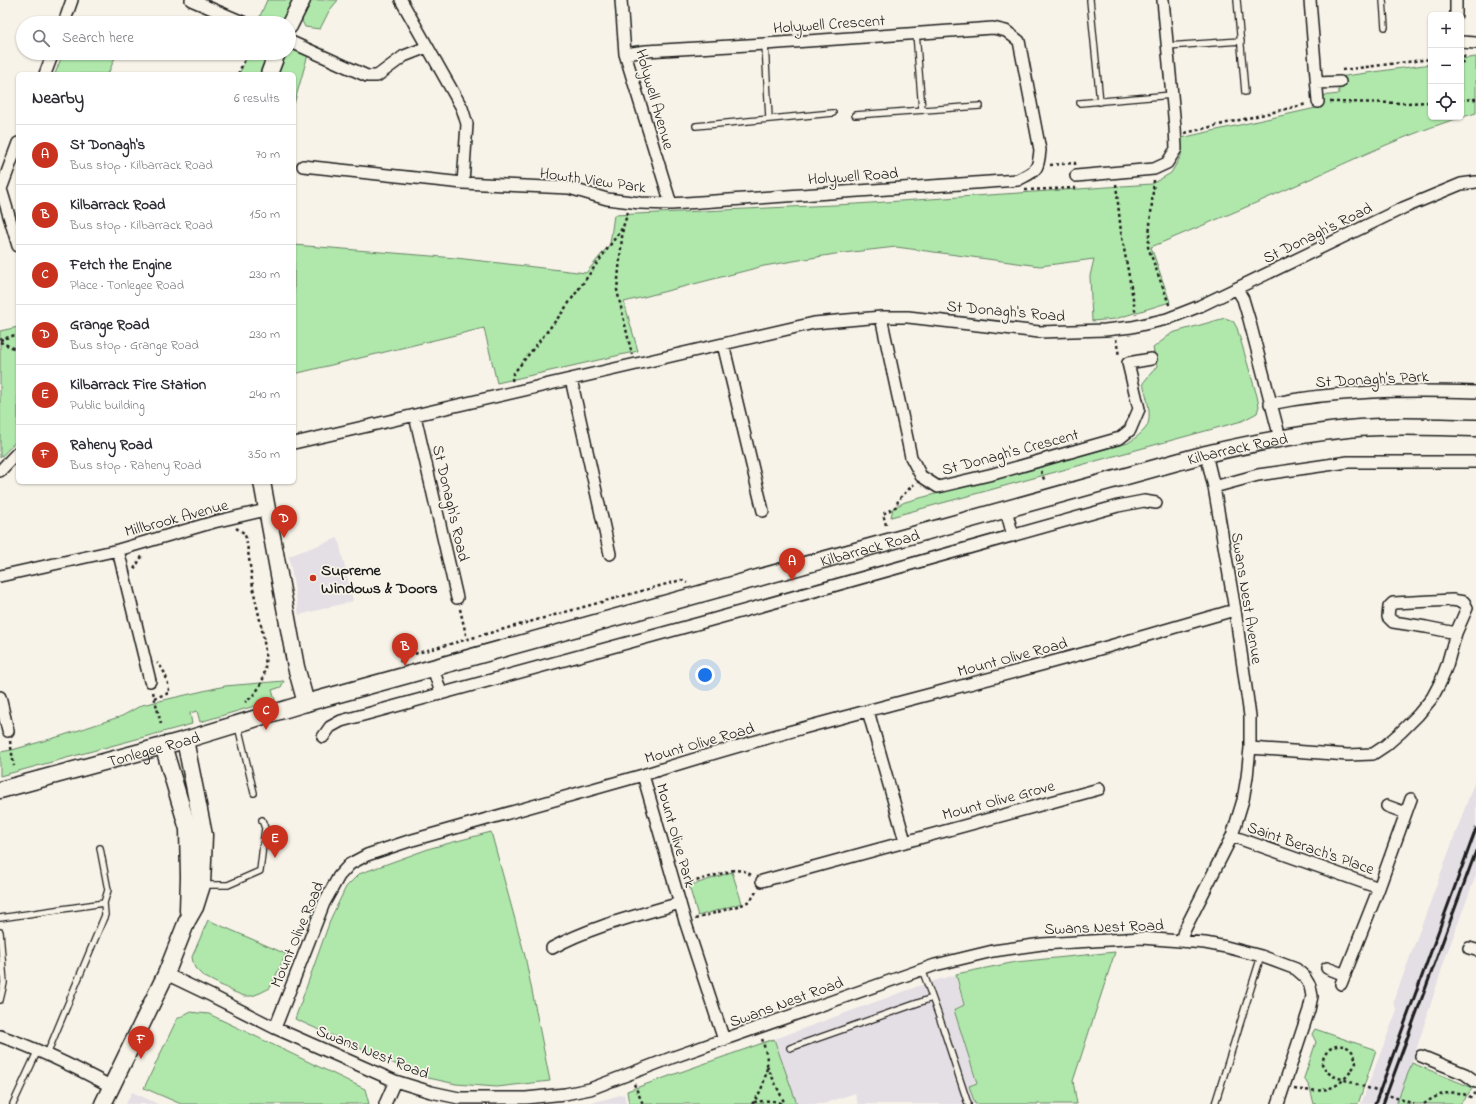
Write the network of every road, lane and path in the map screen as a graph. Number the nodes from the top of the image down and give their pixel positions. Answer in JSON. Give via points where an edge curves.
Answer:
{"nodes":[{"id":1,"x":72,"y":0,"type":"edge"},
{"id":2,"x":191,"y":0,"type":"edge"},
{"id":3,"x":302,"y":0,"type":"edge"},
{"id":4,"x":401,"y":0,"type":"edge"},
{"id":5,"x":621,"y":0,"type":"edge"},
{"id":6,"x":1090,"y":0,"type":"edge"},
{"id":7,"x":1163,"y":0,"type":"edge"},
{"id":8,"x":1237,"y":0,"type":"edge"},
{"id":9,"x":1310,"y":0,"type":"edge"},
{"id":10,"x":1383,"y":0,"type":"edge"},
{"id":11,"x":1456,"y":0,"type":"edge"},
{"id":12,"x":1456,"y":12,"type":"edge"},
{"id":13,"x":66,"y":16,"type":"edge"},
{"id":14,"x":229,"y":16,"type":"edge"},
{"id":15,"x":294,"y":16,"type":"edge"},
{"id":16,"x":1385,"y":27,"type":"dead end"},
{"id":17,"x":916,"y":33,"type":"junction"},
{"id":18,"x":1241,"y":41,"type":"junction"},
{"id":19,"x":1464,"y":42,"type":"edge"},
{"id":20,"x":1476,"y":43,"type":"edge"},
{"id":21,"x":296,"y":44,"type":"edge"},
{"id":22,"x":765,"y":44,"type":"junction"},
{"id":23,"x":1167,"y":46,"type":"junction"},
{"id":24,"x":427,"y":47,"type":"junction"},
{"id":25,"x":625,"y":54,"type":"junction"},
{"id":26,"x":1428,"y":59,"type":"edge"},
{"id":27,"x":50,"y":60,"type":"edge"},
{"id":28,"x":245,"y":60,"type":"edge"},
{"id":29,"x":274,"y":60,"type":"edge"},
{"id":30,"x":46,"y":72,"type":"edge"},
{"id":31,"x":239,"y":72,"type":"edge"},
{"id":32,"x":270,"y":72,"type":"edge"},
{"id":33,"x":1340,"y":82,"type":"joint"},
{"id":34,"x":1317,"y":83,"type":"junction"},
{"id":35,"x":1245,"y":92,"type":"dead end"},
{"id":36,"x":1172,"y":95,"type":"junction"},
{"id":37,"x":1476,"y":99,"type":"edge"},
{"id":38,"x":1464,"y":100,"type":"edge"},
{"id":39,"x":1100,"y":102,"type":"junction"},
{"id":40,"x":1318,"y":102,"type":"junction"},
{"id":41,"x":1428,"y":102,"type":"edge"},
{"id":42,"x":1080,"y":103,"type":"dead end"},
{"id":43,"x":980,"y":106,"type":"dead end"},
{"id":44,"x":922,"y":110,"type":"junction"},
{"id":45,"x":833,"y":113,"type":"dead end"},
{"id":46,"x":855,"y":115,"type":"dead end"},
{"id":47,"x":769,"y":118,"type":"junction"},
{"id":48,"x":696,"y":126,"type":"dead end"},
{"id":49,"x":1176,"y":136,"type":"junction"},
{"id":50,"x":16,"y":149,"type":"edge"},
{"id":51,"x":303,"y":166,"type":"dead end"},
{"id":52,"x":1036,"y":168,"type":"junction"},
{"id":53,"x":1154,"y":169,"type":"junction"},
{"id":54,"x":1115,"y":177,"type":"junction"},
{"id":55,"x":1011,"y":180,"type":"junction"},
{"id":56,"x":1078,"y":181,"type":"junction"},
{"id":57,"x":463,"y":182,"type":"junction"},
{"id":58,"x":1476,"y":182,"type":"edge"},
{"id":59,"x":1109,"y":183,"type":"dead end"},
{"id":60,"x":1077,"y":187,"type":"junction"},
{"id":61,"x":631,"y":202,"type":"junction"},
{"id":62,"x":671,"y":204,"type":"junction"},
{"id":63,"x":623,"y":227,"type":"junction"},
{"id":64,"x":16,"y":239,"type":"edge"},
{"id":65,"x":1237,"y":289,"type":"junction"},
{"id":66,"x":1173,"y":316,"type":"junction"},
{"id":67,"x":881,"y":317,"type":"junction"},
{"id":68,"x":1137,"y":326,"type":"junction"},
{"id":69,"x":1116,"y":329,"type":"junction"},
{"id":70,"x":16,"y":335,"type":"edge"},
{"id":71,"x":0,"y":341,"type":"edge"},
{"id":72,"x":723,"y":344,"type":"junction"},
{"id":73,"x":16,"y":349,"type":"edge"},
{"id":74,"x":1119,"y":356,"type":"dead end"},
{"id":75,"x":1151,"y":359,"type":"dead end"},
{"id":76,"x":634,"y":365,"type":"junction"},
{"id":77,"x":571,"y":379,"type":"junction"},
{"id":78,"x":1476,"y":392,"type":"edge"},
{"id":79,"x":509,"y":394,"type":"junction"},
{"id":80,"x":1270,"y":404,"type":"junction"},
{"id":81,"x":415,"y":416,"type":"junction"},
{"id":82,"x":1476,"y":428,"type":"edge"},
{"id":83,"x":1280,"y":438,"type":"junction"},
{"id":84,"x":296,"y":443,"type":"edge"},
{"id":85,"x":16,"y":454,"type":"edge"},
{"id":86,"x":1206,"y":454,"type":"junction"},
{"id":87,"x":1476,"y":462,"type":"edge"},
{"id":88,"x":1041,"y":468,"type":"dead end"},
{"id":89,"x":0,"y":471,"type":"edge"},
{"id":90,"x":921,"y":476,"type":"junction"},
{"id":91,"x":1045,"y":482,"type":"dead end"},
{"id":92,"x":262,"y":484,"type":"edge"},
{"id":93,"x":1214,"y":487,"type":"junction"},
{"id":94,"x":1156,"y":503,"type":"dead end"},
{"id":95,"x":266,"y":510,"type":"junction"},
{"id":96,"x":1006,"y":510,"type":"junction"},
{"id":97,"x":763,"y":511,"type":"dead end"},
{"id":98,"x":886,"y":525,"type":"dead end"},
{"id":99,"x":234,"y":527,"type":"dead end"},
{"id":100,"x":1013,"y":536,"type":"junction"},
{"id":101,"x":147,"y":549,"type":"dead end"},
{"id":102,"x":118,"y":550,"type":"junction"},
{"id":103,"x":610,"y":554,"type":"dead end"},
{"id":104,"x":132,"y":573,"type":"dead end"},
{"id":105,"x":0,"y":576,"type":"edge"},
{"id":106,"x":458,"y":598,"type":"joint"},
{"id":107,"x":1234,"y":610,"type":"junction"},
{"id":108,"x":1456,"y":633,"type":"junction"},
{"id":109,"x":467,"y":639,"type":"dead end"},
{"id":110,"x":153,"y":659,"type":"dead end"},
{"id":111,"x":433,"y":668,"type":"junction"},
{"id":112,"x":150,"y":681,"type":"joint"},
{"id":113,"x":441,"y":693,"type":"junction"},
{"id":114,"x":0,"y":697,"type":"edge"},
{"id":115,"x":154,"y":698,"type":"junction"},
{"id":116,"x":245,"y":702,"type":"dead end"},
{"id":117,"x":306,"y":703,"type":"junction"},
{"id":118,"x":868,"y":711,"type":"junction"},
{"id":119,"x":160,"y":724,"type":"dead end"},
{"id":120,"x":238,"y":724,"type":"junction"},
{"id":121,"x":8,"y":731,"type":"joint"},
{"id":122,"x":323,"y":737,"type":"dead end"},
{"id":123,"x":185,"y":740,"type":"junction"},
{"id":124,"x":163,"y":745,"type":"junction"},
{"id":125,"x":1250,"y":748,"type":"junction"},
{"id":126,"x":14,"y":766,"type":"dead end"},
{"id":127,"x":643,"y":775,"type":"junction"},
{"id":128,"x":1099,"y":789,"type":"dead end"},
{"id":129,"x":0,"y":790,"type":"edge"},
{"id":130,"x":254,"y":793,"type":"dead end"},
{"id":131,"x":1411,"y":799,"type":"dead end"},
{"id":132,"x":1387,"y":806,"type":"dead end"},
{"id":133,"x":1406,"y":813,"type":"junction"},
{"id":134,"x":262,"y":820,"type":"dead end"},
{"id":135,"x":1232,"y":836,"type":"junction"},
{"id":136,"x":905,"y":841,"type":"junction"},
{"id":137,"x":100,"y":848,"type":"dead end"},
{"id":138,"x":762,"y":881,"type":"junction"},
{"id":139,"x":202,"y":884,"type":"junction"},
{"id":140,"x":675,"y":886,"type":"junction"},
{"id":141,"x":1379,"y":888,"type":"junction"},
{"id":142,"x":104,"y":903,"type":"junction"},
{"id":143,"x":680,"y":903,"type":"junction"},
{"id":144,"x":0,"y":918,"type":"edge"},
{"id":145,"x":187,"y":921,"type":"junction"},
{"id":146,"x":686,"y":921,"type":"junction"},
{"id":147,"x":0,"y":932,"type":"edge"},
{"id":148,"x":1181,"y":940,"type":"junction"},
{"id":149,"x":552,"y":948,"type":"dead end"},
{"id":150,"x":1261,"y":956,"type":"junction"},
{"id":151,"x":1327,"y":968,"type":"dead end"},
{"id":152,"x":922,"y":969,"type":"junction"},
{"id":153,"x":166,"y":974,"type":"junction"},
{"id":154,"x":932,"y":998,"type":"junction"},
{"id":155,"x":0,"y":1000,"type":"edge"},
{"id":156,"x":758,"y":1027,"type":"junction"},
{"id":157,"x":275,"y":1028,"type":"junction"},
{"id":158,"x":0,"y":1036,"type":"edge"},
{"id":159,"x":724,"y":1040,"type":"junction"},
{"id":160,"x":790,"y":1048,"type":"dead end"},
{"id":161,"x":43,"y":1052,"type":"junction"},
{"id":162,"x":1421,"y":1056,"type":"dead end"},
{"id":163,"x":767,"y":1066,"type":"junction"},
{"id":164,"x":630,"y":1074,"type":"junction"},
{"id":165,"x":395,"y":1081,"type":"junction"},
{"id":166,"x":1476,"y":1082,"type":"edge"},
{"id":167,"x":112,"y":1087,"type":"junction"},
{"id":168,"x":1283,"y":1087,"type":"junction"},
{"id":169,"x":1476,"y":1093,"type":"edge"},
{"id":170,"x":753,"y":1103,"type":"edge"},
{"id":171,"x":13,"y":1104,"type":"edge"},
{"id":172,"x":103,"y":1104,"type":"edge"},
{"id":173,"x":385,"y":1104,"type":"edge"},
{"id":174,"x":643,"y":1104,"type":"edge"},
{"id":175,"x":783,"y":1104,"type":"edge"},
{"id":176,"x":968,"y":1104,"type":"edge"},
{"id":177,"x":1215,"y":1104,"type":"edge"},
{"id":178,"x":1278,"y":1104,"type":"edge"},
{"id":179,"x":1414,"y":1104,"type":"edge"},
{"id":180,"x":1424,"y":1104,"type":"edge"}],
"edges":[{"from":1,"to":13,"type":"street"},
{"from":2,"to":14,"type":"street"},
{"from":3,"to":15,"type":"main road"},
{"from":4,"to":24,"type":"street"},
{"from":5,"to":25,"type":"street","name":"Holywell Avenue"},
{"from":6,"to":39,"type":"lane"},
{"from":7,"to":23,"type":"street"},
{"from":8,"to":18,"type":"lane"},
{"from":9,"to":34,"type":"street"},
{"from":10,"to":16,"type":"lane"},
{"from":11,"to":12,"type":"street"},
{"from":17,"to":22,"type":"street","name":"Holywell Crescent"},
{"from":17,"to":44,"type":"lane"},
{"from":17,"to":52,"type":"street","name":"Holywell Crescent","via":[[993,28],[1006,31],[1019,41],[1040,150]]},
{"from":18,"to":23,"type":"lane"},
{"from":18,"to":35,"type":"lane"},
{"from":19,"to":20,"type":"street"},
{"from":21,"to":24,"type":"street","via":[[367,76],[377,76],[404,56]]},
{"from":22,"to":25,"type":"street","name":"Holywell Crescent"},
{"from":22,"to":47,"type":"lane"},
{"from":23,"to":36,"type":"street"},
{"from":24,"to":57,"type":"street","via":[[462,108],[467,124]]},
{"from":25,"to":62,"type":"street","name":"Holywell Avenue"},
{"from":26,"to":33,"type":"path","via":[[1340,70]]},
{"from":27,"to":30,"type":"street"},
{"from":28,"to":31,"type":"path"},
{"from":29,"to":32,"type":"main road"},
{"from":33,"to":34,"type":"street"},
{"from":34,"to":40,"type":"street"},
{"from":36,"to":39,"type":"lane"},
{"from":36,"to":49,"type":"street"},
{"from":37,"to":38,"type":"path"},
{"from":39,"to":42,"type":"lane"},
{"from":40,"to":41,"type":"path"},
{"from":40,"to":49,"type":"path"},
{"from":43,"to":44,"type":"lane"},
{"from":44,"to":46,"type":"lane"},
{"from":45,"to":47,"type":"lane"},
{"from":47,"to":48,"type":"lane"},
{"from":49,"to":53,"type":"street","via":[[1176,149],[1167,163]]},
{"from":50,"to":64,"type":"street","via":[[1,189]]},
{"from":51,"to":57,"type":"street","name":"Howth View Park"},
{"from":52,"to":55,"type":"street","name":"Holywell Road","via":[[1018,180]]},
{"from":52,"to":56,"type":"path","via":[[1075,163]]},
{"from":53,"to":54,"type":"street"},
{"from":53,"to":66,"type":"path","via":[[1148,247]]},
{"from":54,"to":56,"type":"street"},
{"from":54,"to":59,"type":"path"},
{"from":54,"to":68,"type":"path","via":[[1121,232]]},
{"from":55,"to":60,"type":"path","via":[[1012,190]]},
{"from":55,"to":62,"type":"street","name":"Holywell Road"},
{"from":56,"to":60,"type":"path"},
{"from":56,"to":60,"type":"path"},
{"from":57,"to":61,"type":"street","name":"Howth View Park","via":[[569,188],[607,199]]},
{"from":58,"to":65,"type":"street","name":"St Donagh's Road","via":[[1461,184],[1403,208]]},
{"from":61,"to":62,"type":"street","name":"Howth View Park"},
{"from":61,"to":63,"type":"path"},
{"from":63,"to":76,"type":"path","via":[[618,290]]},
{"from":63,"to":79,"type":"path","via":[[561,314],[513,374]]},
{"from":65,"to":66,"type":"street","name":"St Donagh's Road"},
{"from":65,"to":80,"type":"street","via":[[1249,319]]},
{"from":66,"to":68,"type":"street","name":"St Donagh's Road"},
{"from":67,"to":69,"type":"street","name":"St Donagh's Road","via":[[908,317],[1040,332]]},
{"from":67,"to":72,"type":"street","name":"St Donagh's Road","via":[[814,324]]},
{"from":67,"to":90,"type":"street","name":"St Donagh's Crescent","via":[[911,457]]},
{"from":68,"to":69,"type":"street","name":"St Donagh's Road"},
{"from":69,"to":74,"type":"path"},
{"from":70,"to":71,"type":"path"},
{"from":71,"to":73,"type":"path"},
{"from":72,"to":76,"type":"street","name":"St Donagh's Road"},
{"from":72,"to":97,"type":"street"},
{"from":75,"to":90,"type":"street","name":"St Donagh's Crescent","via":[[1128,363],[1140,409],[1130,430],[1120,438],[938,487]]},
{"from":76,"to":77,"type":"street","name":"St Donagh's Road"},
{"from":77,"to":79,"type":"street","name":"St Donagh's Road"},
{"from":77,"to":103,"type":"street"},
{"from":78,"to":80,"type":"street","name":"St Donagh's Park","via":[[1416,390],[1321,395]]},
{"from":79,"to":81,"type":"street","name":"St Donagh's Road"},
{"from":80,"to":83,"type":"street"},
{"from":81,"to":84,"type":"street","name":"St Donagh's Road"},
{"from":81,"to":106,"type":"street","name":"St Donagh's Road"},
{"from":82,"to":83,"type":"main road","name":"Kilbarrack Road","via":[[1348,429]]},
{"from":83,"to":86,"type":"main road","name":"Kilbarrack Road"},
{"from":85,"to":89,"type":"street"},
{"from":86,"to":93,"type":"street","name":"Swans Nest Avenue"},
{"from":86,"to":96,"type":"main road","name":"Kilbarrack Road"},
{"from":87,"to":93,"type":"street","name":"Kilbarrack Road","via":[[1348,462],[1258,475]]},
{"from":88,"to":91,"type":"path"},
{"from":90,"to":98,"type":"path","via":[[898,500],[897,506],[883,514]]},
{"from":92,"to":95,"type":"main road"},
{"from":93,"to":107,"type":"street","name":"Swans Nest Avenue"},
{"from":94,"to":100,"type":"street","name":"Kilbarrack Road","via":[[1144,501],[1118,506]]},
{"from":95,"to":102,"type":"street","name":"Millbrook Avenue"},
{"from":95,"to":117,"type":"main road","via":[[296,668]]},
{"from":96,"to":100,"type":"street"},
{"from":96,"to":111,"type":"main road","name":"Kilbarrack Road"},
{"from":99,"to":116,"type":"path","via":[[244,533],[246,538],[265,656],[264,676],[259,689]]},
{"from":100,"to":113,"type":"street","name":"Kilbarrack Road"},
{"from":101,"to":104,"type":"path"},
{"from":102,"to":105,"type":"street","name":"Millbrook Avenue"},
{"from":102,"to":112,"type":"street","name":"Millbrook Avenue"},
{"from":106,"to":109,"type":"path"},
{"from":107,"to":118,"type":"street","name":"Mount Olive Road","via":[[1065,659]]},
{"from":107,"to":125,"type":"street","name":"Swans Nest Avenue","via":[[1250,716]]},
{"from":108,"to":108,"type":"street","via":[[1467,608],[1464,602],[1429,600],[1393,603],[1388,607],[1388,617],[1393,622]]},
{"from":108,"to":125,"type":"street","via":[[1445,670],[1432,698],[1418,715],[1373,754],[1348,755]]},
{"from":110,"to":115,"type":"path","via":[[161,666],[169,686],[169,693]]},
{"from":111,"to":113,"type":"street"},
{"from":111,"to":117,"type":"main road","name":"Kilbarrack Road"},
{"from":112,"to":115,"type":"path"},
{"from":113,"to":122,"type":"street","name":"Kilbarrack Road","via":[[341,721],[330,727]]},
{"from":114,"to":121,"type":"street"},
{"from":115,"to":119,"type":"path"},
{"from":117,"to":120,"type":"main road","name":"Tonlegee Road"},
{"from":118,"to":127,"type":"street","name":"Mount Olive Road"},
{"from":118,"to":136,"type":"street"},
{"from":120,"to":123,"type":"main road","name":"Tonlegee Road"},
{"from":120,"to":130,"type":"lane"},
{"from":121,"to":126,"type":"path"},
{"from":123,"to":124,"type":"main road","name":"Tonlegee Road"},
{"from":123,"to":139,"type":"main road","via":[[204,835]]},
{"from":124,"to":129,"type":"main road","name":"Tonlegee Road"},
{"from":124,"to":145,"type":"main road","via":[[188,829]]},
{"from":125,"to":135,"type":"street","name":"Swans Nest Avenue","via":[[1248,778]]},
{"from":127,"to":140,"type":"street","name":"Mount Olive Park"},
{"from":127,"to":157,"type":"street","name":"Mount Olive Road","via":[[409,841],[367,855],[350,864],[338,876],[324,903]]},
{"from":128,"to":136,"type":"street","name":"Mount Olive Grove"},
{"from":131,"to":133,"type":"street","name":"Saint Berach's Place"},
{"from":132,"to":133,"type":"street"},
{"from":133,"to":141,"type":"street","name":"Saint Berach's Place"},
{"from":134,"to":139,"type":"lane","via":[[264,828],[260,871],[228,885]]},
{"from":135,"to":141,"type":"street","name":"Saint Berach's Place"},
{"from":135,"to":148,"type":"street","name":"Swans Nest Avenue"},
{"from":136,"to":138,"type":"street","name":"Mount Olive Grove"},
{"from":137,"to":142,"type":"lane","via":[[108,890]]},
{"from":138,"to":140,"type":"path","via":[[744,871],[734,870]]},
{"from":138,"to":146,"type":"path","via":[[752,900]]},
{"from":139,"to":145,"type":"main road","via":[[195,907]]},
{"from":140,"to":143,"type":"street","name":"Mount Olive Park"},
{"from":141,"to":151,"type":"street","name":"Saint Berach's Place","via":[[1343,979]]},
{"from":142,"to":144,"type":"lane"},
{"from":142,"to":161,"type":"lane","via":[[105,915]]},
{"from":143,"to":146,"type":"street","name":"Mount Olive Park"},
{"from":143,"to":149,"type":"street","name":"Mount Olive Park","via":[[601,926]]},
{"from":145,"to":153,"type":"main road"},
{"from":146,"to":159,"type":"street","name":"Mount Olive Park"},
{"from":147,"to":155,"type":"lane","via":[[4,983]]},
{"from":148,"to":150,"type":"street","name":"Swans Nest Road"},
{"from":148,"to":152,"type":"street","name":"Swans Nest Road","via":[[1135,938],[1042,944],[994,951]]},
{"from":150,"to":168,"type":"street","name":"Swans Nest Road","via":[[1296,969],[1310,986],[1312,996]]},
{"from":150,"to":177,"type":"lane"},
{"from":152,"to":154,"type":"lane"},
{"from":152,"to":156,"type":"street","name":"Swans Nest Road"},
{"from":153,"to":157,"type":"street","name":"Swans Nest Road"},
{"from":153,"to":167,"type":"main road"},
{"from":154,"to":160,"type":"lane"},
{"from":154,"to":176,"type":"lane"},
{"from":156,"to":159,"type":"street","name":"Swans Nest Road"},
{"from":156,"to":163,"type":"path"},
{"from":157,"to":165,"type":"street","name":"Swans Nest Road"},
{"from":158,"to":161,"type":"street"},
{"from":159,"to":164,"type":"street","name":"Swans Nest Road"},
{"from":161,"to":167,"type":"street"},
{"from":161,"to":171,"type":"lane"},
{"from":162,"to":166,"type":"street","via":[[1465,1074]]},
{"from":163,"to":170,"type":"path","via":[[762,1085]]},
{"from":163,"to":175,"type":"path"},
{"from":164,"to":165,"type":"street","name":"Swans Nest Road","via":[[590,1089],[565,1094],[493,1099],[459,1098]]},
{"from":164,"to":174,"type":"path"},
{"from":165,"to":173,"type":"street"},
{"from":167,"to":172,"type":"main road"},
{"from":168,"to":178,"type":"street","name":"Swans Nest Road"},
{"from":168,"to":179,"type":"path","bridge":true,"via":[[1325,1090],[1342,1082],[1346,1078],[1349,1074],[1356,1063],[1353,1053],[1347,1047],[1338,1045],[1330,1048],[1324,1055],[1322,1064],[1327,1072],[1333,1076],[1341,1078],[1348,1081],[1384,1094]]},
{"from":169,"to":180,"type":"path","via":[[1470,1097],[1453,1092],[1440,1094]]},
{"from":170,"to":175,"type":"path","via":[[768,1101]]}]}
